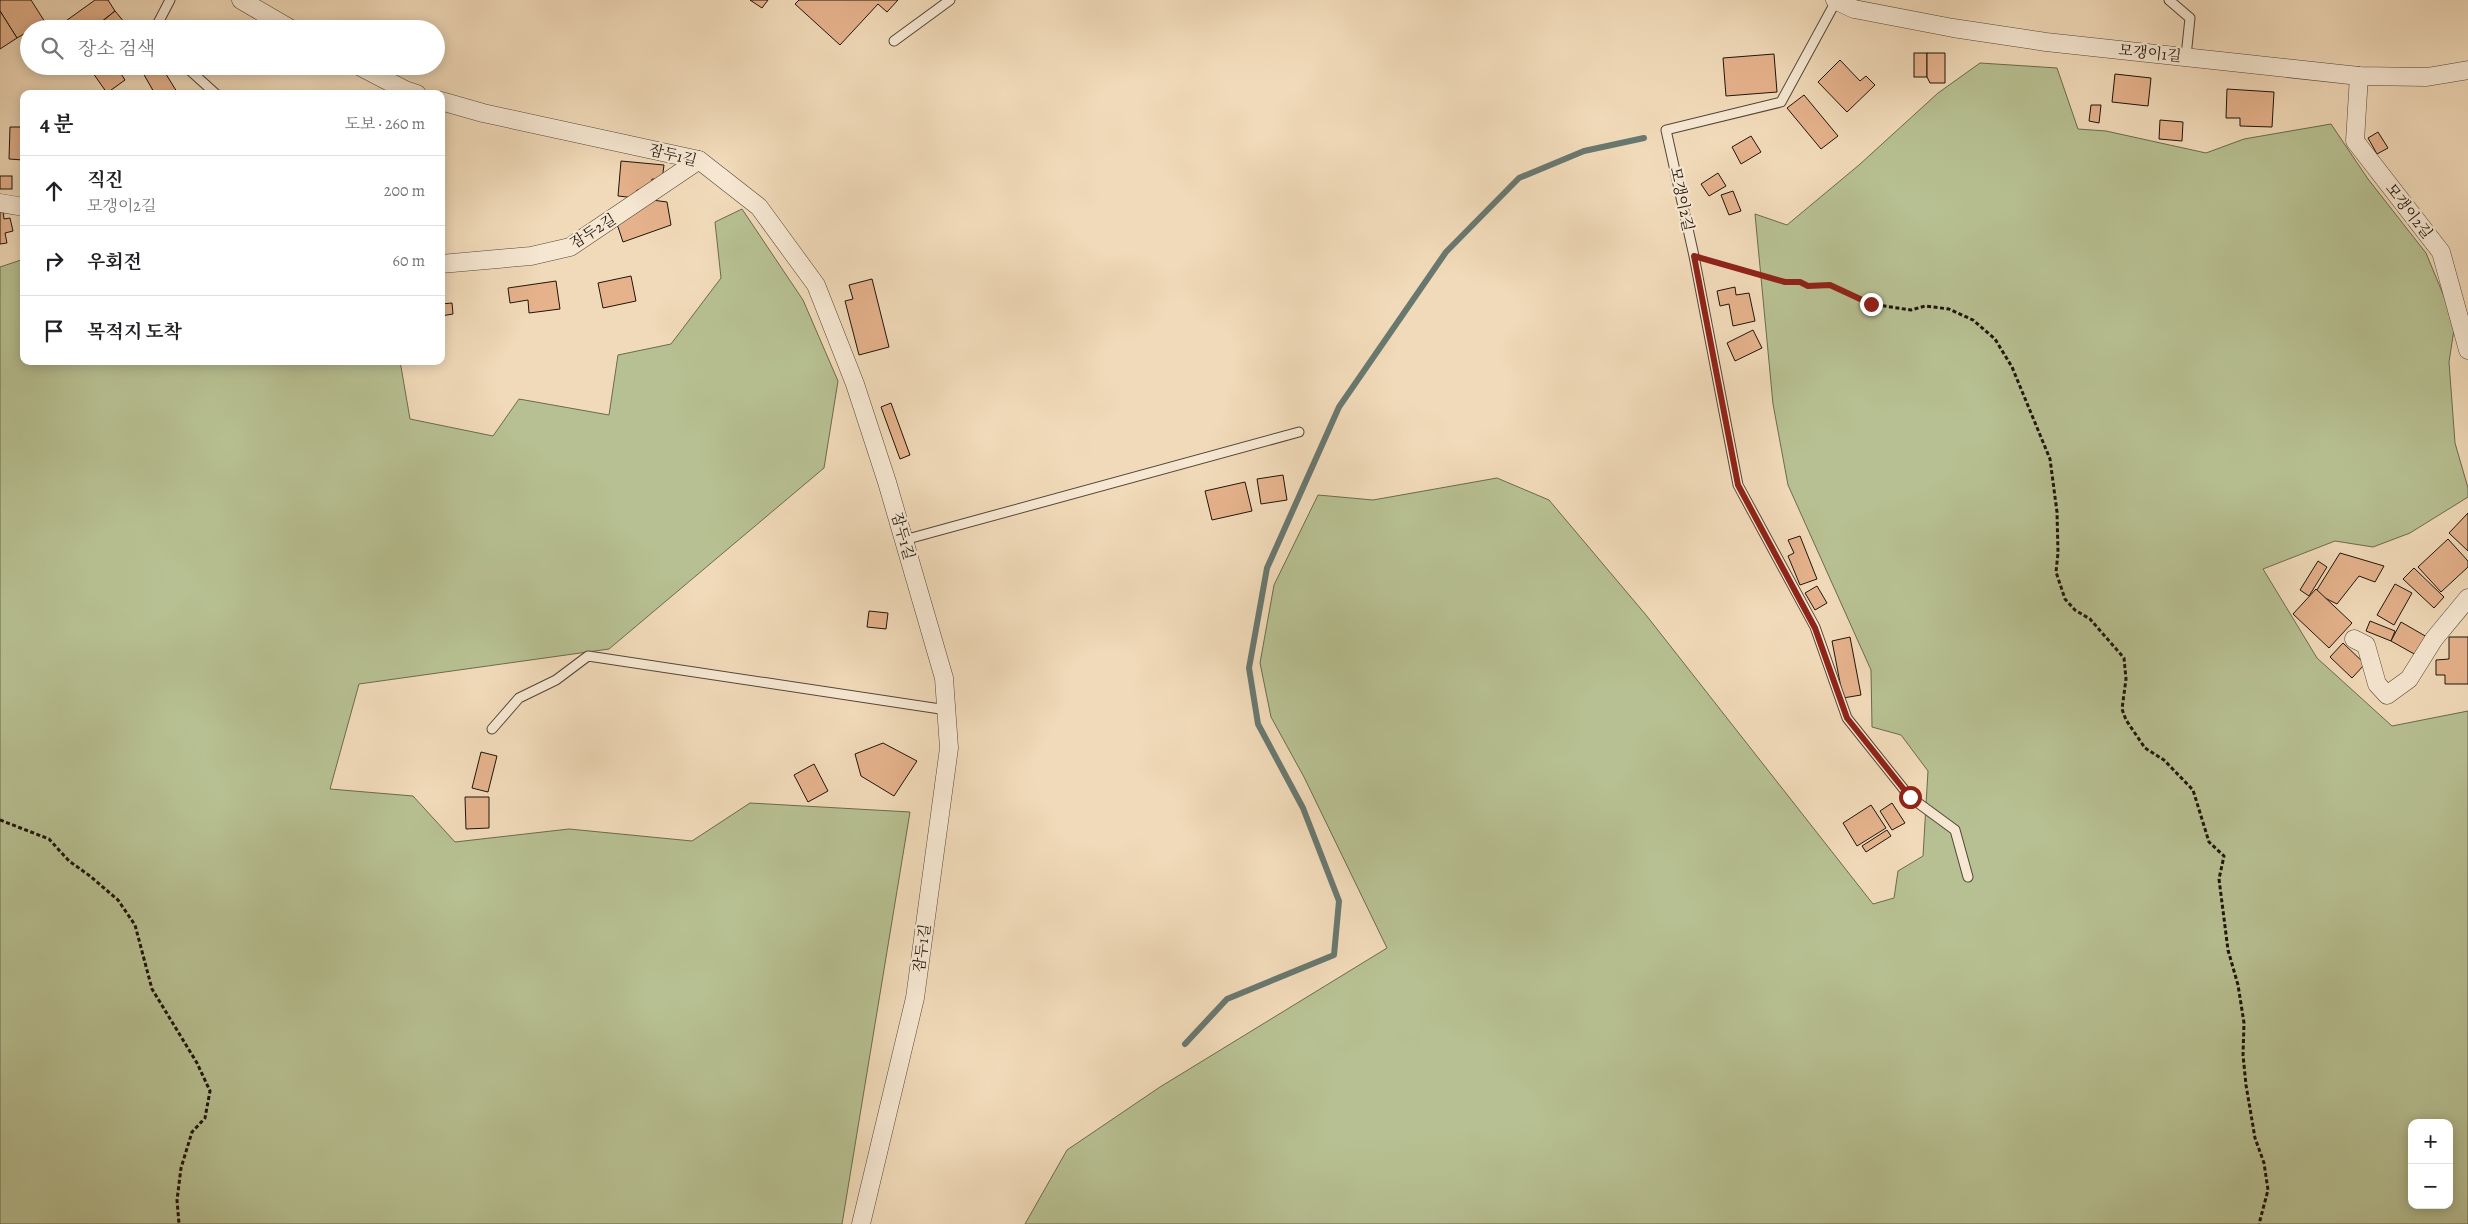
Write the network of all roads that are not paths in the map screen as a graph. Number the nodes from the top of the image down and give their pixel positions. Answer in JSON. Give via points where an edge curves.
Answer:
{"nodes":[{"id":1,"x":170,"y":0,"type":"edge"},
{"id":2,"x":241,"y":0,"type":"edge"},
{"id":3,"x":950,"y":0,"type":"edge"},
{"id":4,"x":1835,"y":0,"type":"edge"},
{"id":5,"x":2169,"y":0,"type":"edge"},
{"id":6,"x":160,"y":20,"type":"edge"},
{"id":7,"x":275,"y":20,"type":"edge"},
{"id":8,"x":894,"y":41,"type":"dead end"},
{"id":9,"x":2186,"y":56,"type":"junction"},
{"id":10,"x":2468,"y":70,"type":"edge"},
{"id":11,"x":195,"y":75,"type":"edge"},
{"id":12,"x":376,"y":75,"type":"edge"},
{"id":13,"x":2359,"y":76,"type":"junction"},
{"id":14,"x":212,"y":90,"type":"edge"},
{"id":15,"x":405,"y":90,"type":"edge"},
{"id":16,"x":445,"y":102,"type":"edge"},
{"id":17,"x":699,"y":160,"type":"junction"},
{"id":18,"x":0,"y":203,"type":"edge"},
{"id":19,"x":20,"y":206,"type":"edge"},
{"id":20,"x":445,"y":264,"type":"edge"},
{"id":21,"x":2468,"y":350,"type":"edge"},
{"id":22,"x":1299,"y":432,"type":"dead end"},
{"id":23,"x":904,"y":540,"type":"junction"},
{"id":24,"x":2468,"y":598,"type":"edge"},
{"id":25,"x":2354,"y":639,"type":"dead end"},
{"id":26,"x":947,"y":710,"type":"junction"},
{"id":27,"x":492,"y":729,"type":"dead end"},
{"id":28,"x":1968,"y":877,"type":"dead end"},
{"id":29,"x":861,"y":1224,"type":"edge"}],
"edges":[{"from":1,"to":6,"type":"lane"},
{"from":2,"to":7,"type":"street"},
{"from":3,"to":8,"type":"lane"},
{"from":4,"to":9,"type":"street","name":"모갱이1길","via":[[1854,9],[1953,28],[2046,42]]},
{"from":4,"to":28,"type":"lane","name":"모갱이2길","via":[[1781,102],[1666,130],[1738,485],[1815,628],[1847,718],[1910,797],[1955,830]]},
{"from":5,"to":9,"type":"lane","via":[[2190,18]]},
{"from":9,"to":13,"type":"street","name":"모갱이1길"},
{"from":10,"to":13,"type":"street","name":"모갱이1길","via":[[2427,76]]},
{"from":11,"to":14,"type":"lane"},
{"from":12,"to":15,"type":"street"},
{"from":13,"to":21,"type":"street","name":"모갱이2길","via":[[2355,141],[2442,252]]},
{"from":16,"to":17,"type":"street","name":"잠두1길"},
{"from":17,"to":20,"type":"street","name":"잠두2길","via":[[570,247],[532,256]]},
{"from":17,"to":23,"type":"street","name":"잠두1길","via":[[759,207],[816,285],[855,384]]},
{"from":18,"to":19,"type":"street"},
{"from":22,"to":23,"type":"lane"},
{"from":23,"to":26,"type":"street","name":"잠두1길","via":[[944,678]]},
{"from":24,"to":25,"type":"street","via":[[2434,639],[2409,679],[2387,695],[2376,684],[2366,645]]},
{"from":26,"to":27,"type":"lane","via":[[588,656],[556,680],[518,698]]},
{"from":26,"to":29,"type":"street","name":"잠두1길","via":[[949,748],[915,998]]}]}
